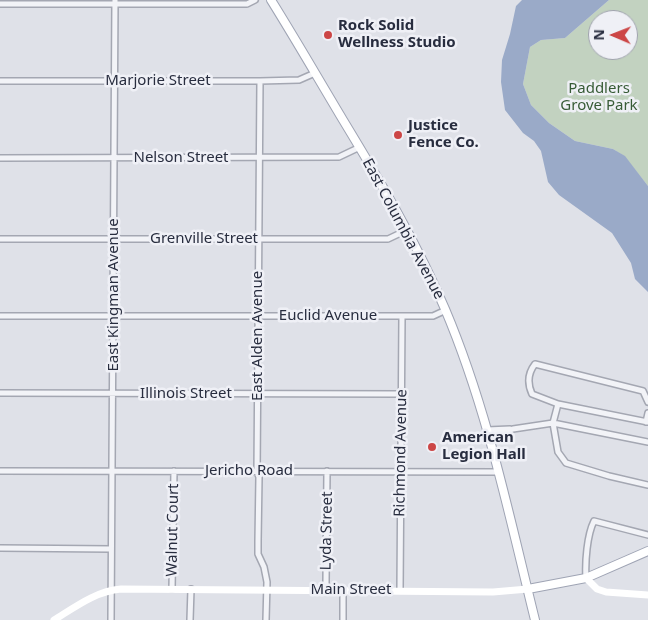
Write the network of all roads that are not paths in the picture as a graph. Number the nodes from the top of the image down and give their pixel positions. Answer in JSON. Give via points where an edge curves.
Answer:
{"nodes":[{"id":1,"x":255,"y":0,"type":"edge"},
{"id":2,"x":271,"y":0,"type":"edge"},
{"id":3,"x":116,"y":2,"type":"edge"},
{"id":4,"x":0,"y":4,"type":"edge"},
{"id":5,"x":315,"y":73,"type":"junction"},
{"id":6,"x":0,"y":81,"type":"edge"},
{"id":7,"x":114,"y":81,"type":"junction"},
{"id":8,"x":260,"y":81,"type":"junction"},
{"id":9,"x":360,"y":146,"type":"junction"},
{"id":10,"x":259,"y":157,"type":"junction"},
{"id":11,"x":0,"y":158,"type":"edge"},
{"id":12,"x":114,"y":158,"type":"junction"},
{"id":13,"x":407,"y":230,"type":"junction"},
{"id":14,"x":0,"y":239,"type":"edge"},
{"id":15,"x":114,"y":239,"type":"junction"},
{"id":16,"x":258,"y":239,"type":"junction"},
{"id":17,"x":446,"y":310,"type":"junction"},
{"id":18,"x":0,"y":316,"type":"edge"},
{"id":19,"x":113,"y":316,"type":"junction"},
{"id":20,"x":402,"y":316,"type":"junction"},
{"id":21,"x":258,"y":317,"type":"junction"},
{"id":22,"x":0,"y":393,"type":"edge"},
{"id":23,"x":113,"y":394,"type":"junction"},
{"id":24,"x":257,"y":394,"type":"junction"},
{"id":25,"x":401,"y":394,"type":"junction"},
{"id":26,"x":648,"y":402,"type":"edge"},
{"id":27,"x":558,"y":404,"type":"junction"},
{"id":28,"x":648,"y":413,"type":"edge"},
{"id":29,"x":552,"y":422,"type":"junction"},
{"id":30,"x":647,"y":422,"type":"edge"},
{"id":31,"x":487,"y":432,"type":"junction"},
{"id":32,"x":648,"y":442,"type":"edge"},
{"id":33,"x":0,"y":471,"type":"edge"},
{"id":34,"x":112,"y":471,"type":"junction"},
{"id":35,"x":174,"y":471,"type":"junction"},
{"id":36,"x":327,"y":471,"type":"junction"},
{"id":37,"x":257,"y":472,"type":"junction"},
{"id":38,"x":400,"y":472,"type":"junction"},
{"id":39,"x":498,"y":472,"type":"junction"},
{"id":40,"x":648,"y":485,"type":"edge"},
{"id":41,"x":648,"y":535,"type":"edge"},
{"id":42,"x":0,"y":548,"type":"edge"},
{"id":43,"x":111,"y":549,"type":"junction"},
{"id":44,"x":648,"y":551,"type":"edge"},
{"id":45,"x":586,"y":578,"type":"junction"},
{"id":46,"x":172,"y":589,"type":"junction"},
{"id":47,"x":191,"y":589,"type":"junction"},
{"id":48,"x":528,"y":589,"type":"junction"},
{"id":49,"x":266,"y":590,"type":"junction"},
{"id":50,"x":328,"y":590,"type":"junction"},
{"id":51,"x":344,"y":590,"type":"junction"},
{"id":52,"x":400,"y":590,"type":"junction"},
{"id":53,"x":111,"y":591,"type":"junction"},
{"id":54,"x":648,"y":595,"type":"edge"},
{"id":55,"x":54,"y":620,"type":"edge"},
{"id":56,"x":111,"y":620,"type":"edge"},
{"id":57,"x":190,"y":620,"type":"edge"},
{"id":58,"x":266,"y":620,"type":"edge"},
{"id":59,"x":344,"y":620,"type":"edge"},
{"id":60,"x":535,"y":620,"type":"edge"}],
"edges":[{"from":1,"to":3,"type":"street","via":[[247,4]]},
{"from":2,"to":5,"type":"main road","name":"East Columbia Avenue"},
{"from":3,"to":4,"type":"street"},
{"from":3,"to":7,"type":"street","name":"East Kingman Avenue"},
{"from":5,"to":8,"type":"street","name":"Marjorie Street","via":[[299,80]]},
{"from":5,"to":9,"type":"main road","name":"East Columbia Avenue"},
{"from":6,"to":7,"type":"street","name":"Marjorie Street"},
{"from":7,"to":8,"type":"street","name":"Marjorie Street"},
{"from":7,"to":12,"type":"street","name":"East Kingman Avenue"},
{"from":8,"to":10,"type":"street","name":"East Alden Avenue"},
{"from":9,"to":10,"type":"street","name":"Nelson Street","via":[[339,157]]},
{"from":9,"to":13,"type":"main road","name":"East Columbia Avenue"},
{"from":10,"to":12,"type":"street","name":"Nelson Street"},
{"from":10,"to":16,"type":"street","name":"East Alden Avenue"},
{"from":11,"to":12,"type":"street","name":"Nelson Street"},
{"from":12,"to":15,"type":"street","name":"East Kingman Avenue"},
{"from":13,"to":16,"type":"street","name":"Grenville Street","via":[[388,239]]},
{"from":13,"to":17,"type":"main road","name":"East Columbia Avenue"},
{"from":14,"to":15,"type":"street","name":"Grenville Street"},
{"from":15,"to":16,"type":"street","name":"Grenville Street"},
{"from":15,"to":19,"type":"street","name":"East Kingman Avenue"},
{"from":16,"to":21,"type":"street","name":"East Alden Avenue"},
{"from":17,"to":20,"type":"street","name":"Euclid Avenue","via":[[433,316]]},
{"from":17,"to":31,"type":"main road","name":"East Columbia Avenue"},
{"from":18,"to":19,"type":"street","name":"Euclid Avenue"},
{"from":19,"to":21,"type":"street","name":"Euclid Avenue"},
{"from":19,"to":23,"type":"street","name":"East Kingman Avenue"},
{"from":20,"to":21,"type":"street","name":"Euclid Avenue"},
{"from":20,"to":25,"type":"street","name":"Richmond Avenue"},
{"from":21,"to":24,"type":"street","name":"East Alden Avenue"},
{"from":22,"to":23,"type":"street","name":"Illinois Street"},
{"from":23,"to":24,"type":"street","name":"Illinois Street"},
{"from":23,"to":34,"type":"street","name":"East Kingman Avenue"},
{"from":24,"to":25,"type":"street","name":"Illinois Street"},
{"from":24,"to":37,"type":"street","name":"East Alden Avenue"},
{"from":25,"to":38,"type":"street","name":"Richmond Avenue"},
{"from":26,"to":27,"type":"street","via":[[643,391],[535,364],[529,380],[532,394]]},
{"from":27,"to":29,"type":"street"},
{"from":27,"to":30,"type":"street"},
{"from":28,"to":30,"type":"street"},
{"from":29,"to":31,"type":"street","via":[[506,432]]},
{"from":29,"to":32,"type":"street"},
{"from":29,"to":40,"type":"street","via":[[558,452],[566,463]]},
{"from":31,"to":39,"type":"main road","name":"East Columbia Avenue"},
{"from":33,"to":34,"type":"street","name":"Jericho Road"},
{"from":34,"to":35,"type":"street","name":"Jericho Road"},
{"from":34,"to":43,"type":"street","name":"East Kingman Avenue"},
{"from":35,"to":37,"type":"street","name":"Jericho Road"},
{"from":35,"to":46,"type":"street","name":"Walnut Court"},
{"from":36,"to":37,"type":"street","name":"Jericho Road"},
{"from":36,"to":38,"type":"street","name":"Jericho Road"},
{"from":36,"to":50,"type":"street","name":"Lyda Street"},
{"from":37,"to":49,"type":"street","name":"East Alden Avenue","via":[[258,554],[264,567]]},
{"from":38,"to":39,"type":"street","name":"Jericho Road"},
{"from":38,"to":52,"type":"street","name":"Richmond Avenue"},
{"from":39,"to":48,"type":"main road","name":"East Columbia Avenue"},
{"from":41,"to":45,"type":"street","via":[[594,521],[585,567]]},
{"from":42,"to":43,"type":"street"},
{"from":43,"to":53,"type":"street","name":"East Kingman Avenue"},
{"from":44,"to":45,"type":"main road","name":"Main Street"},
{"from":45,"to":48,"type":"main road","name":"Main Street"},
{"from":45,"to":54,"type":"street","via":[[597,589],[606,592]]},
{"from":46,"to":47,"type":"street","name":"Main Street"},
{"from":46,"to":53,"type":"street","name":"Main Street"},
{"from":47,"to":49,"type":"street","name":"Main Street"},
{"from":47,"to":57,"type":"street"},
{"from":48,"to":52,"type":"street","name":"Main Street","via":[[493,592]]},
{"from":48,"to":60,"type":"main road","name":"East Columbia Avenue"},
{"from":49,"to":50,"type":"street","name":"Main Street"},
{"from":49,"to":58,"type":"street","name":"East Alden Avenue"},
{"from":50,"to":51,"type":"street","name":"Main Street"},
{"from":51,"to":52,"type":"street","name":"Main Street"},
{"from":51,"to":59,"type":"street"},
{"from":53,"to":55,"type":"street","name":"Main Street","via":[[87,600]]},
{"from":53,"to":56,"type":"street","name":"East Kingman Avenue"}]}
